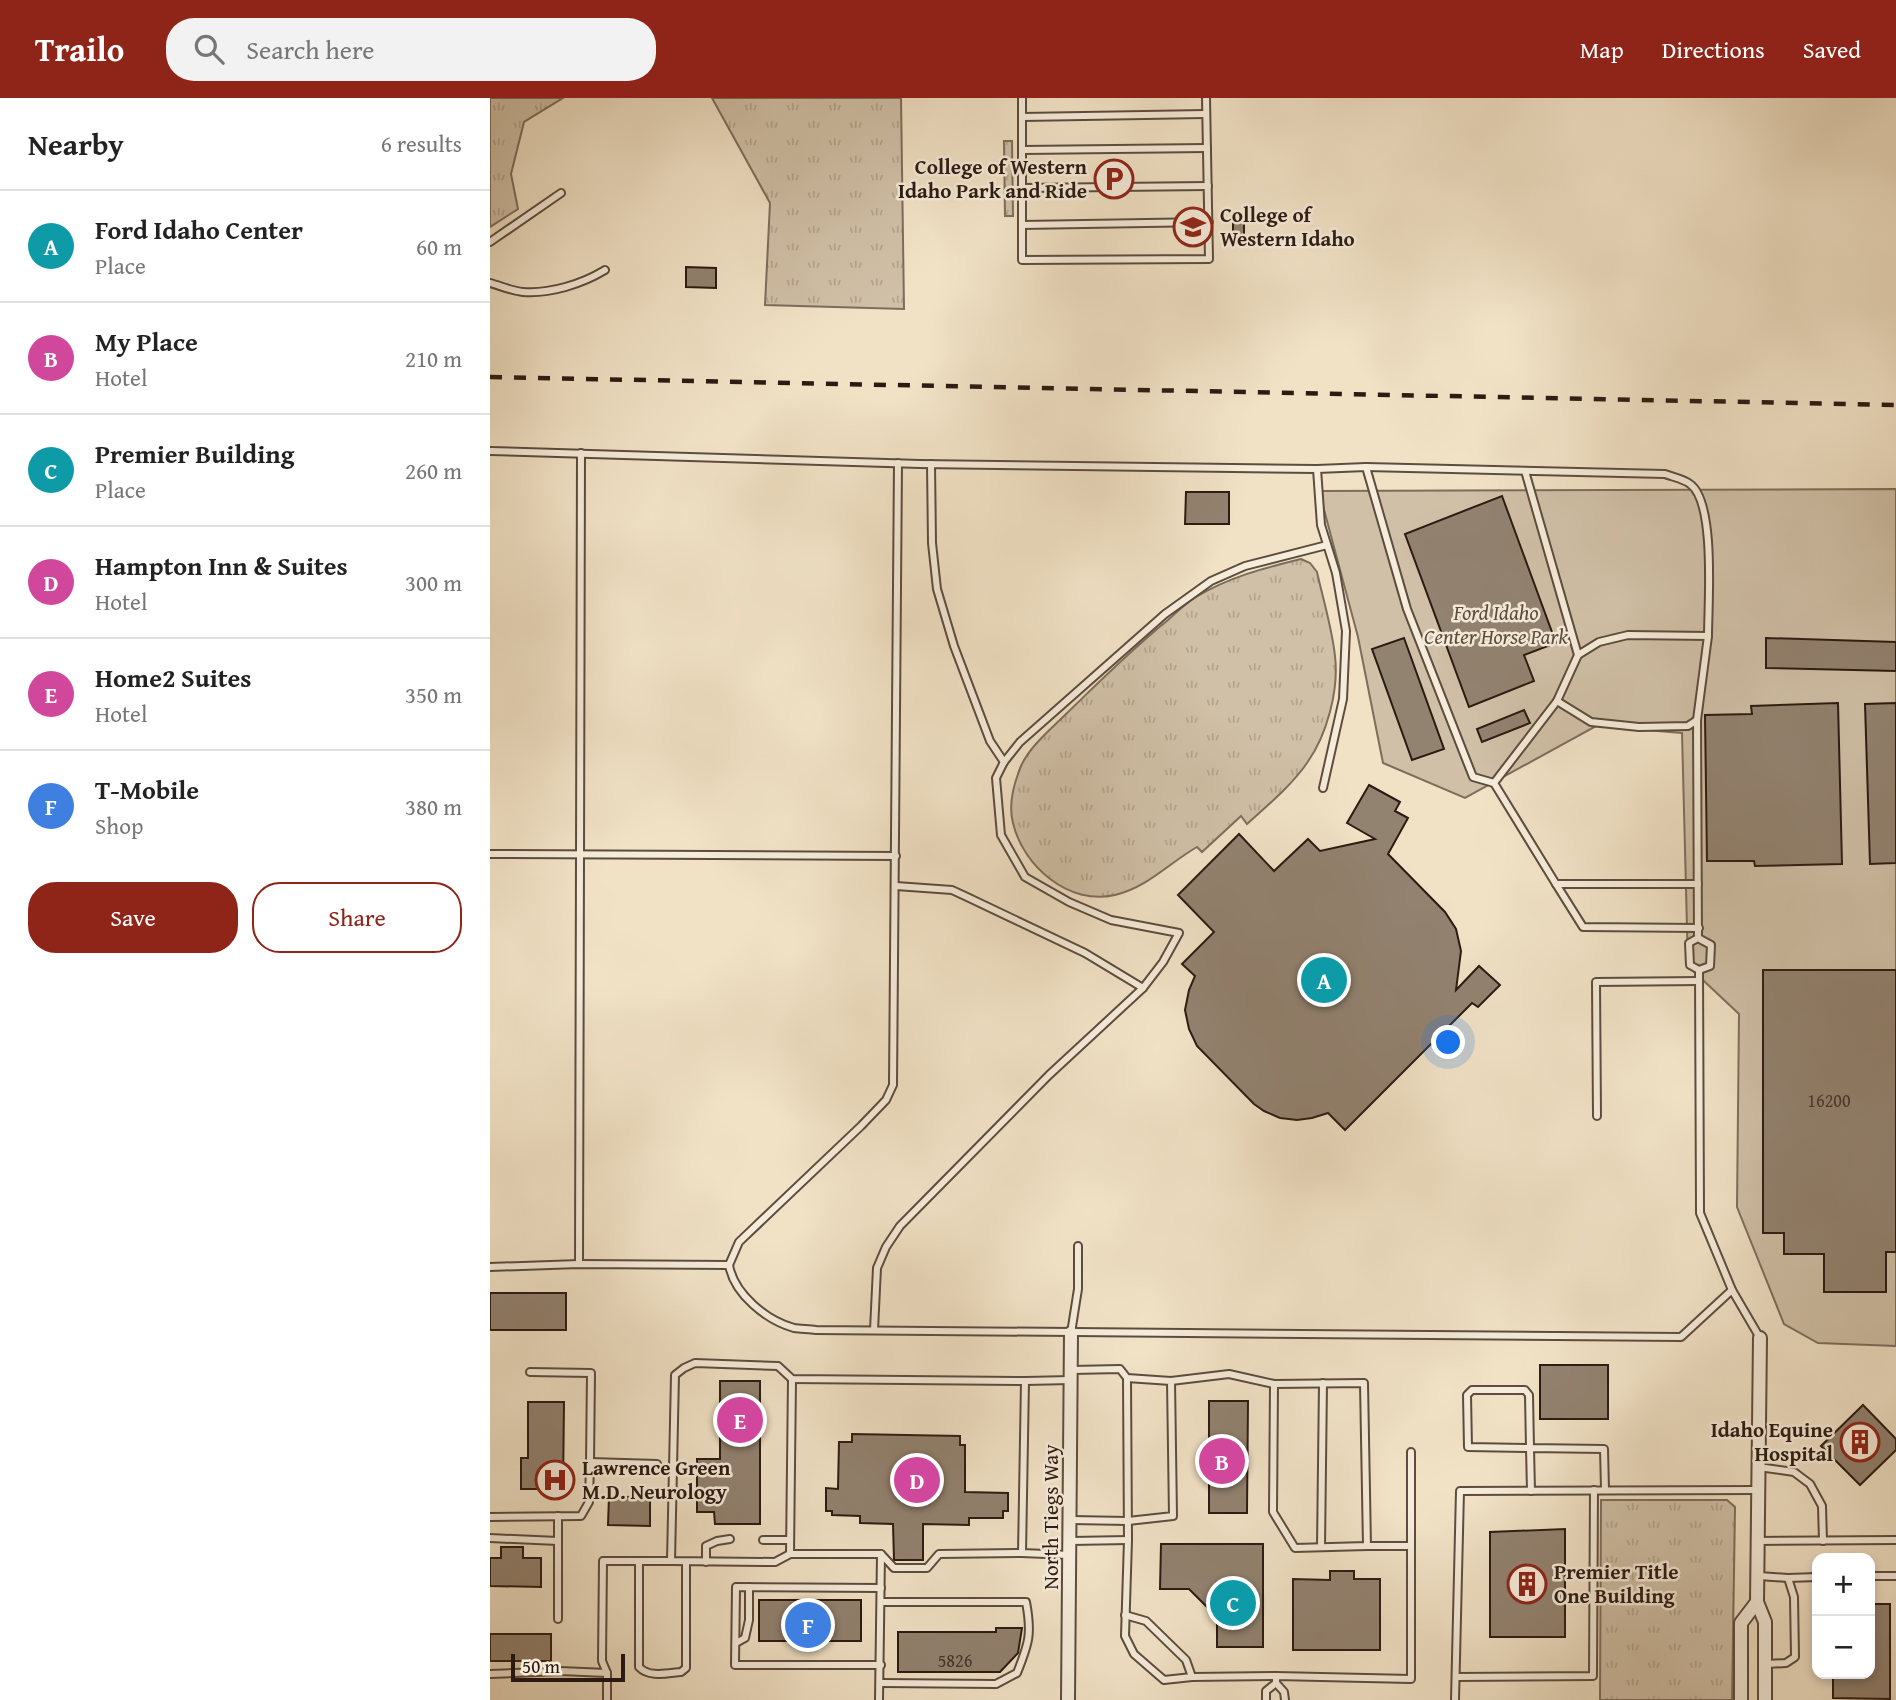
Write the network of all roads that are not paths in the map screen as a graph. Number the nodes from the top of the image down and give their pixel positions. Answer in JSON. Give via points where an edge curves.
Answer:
{"nodes":[{"id":1,"x":1022,"y":98,"type":"edge"},
{"id":2,"x":1206,"y":98,"type":"edge"},
{"id":3,"x":1206,"y":114,"type":"junction"},
{"id":4,"x":1022,"y":117,"type":"junction"},
{"id":5,"x":1207,"y":148,"type":"junction"},
{"id":6,"x":1022,"y":150,"type":"junction"},
{"id":7,"x":1208,"y":186,"type":"junction"},
{"id":8,"x":1022,"y":188,"type":"junction"},
{"id":9,"x":561,"y":193,"type":"dead end"},
{"id":10,"x":1209,"y":222,"type":"junction"},
{"id":11,"x":1022,"y":225,"type":"junction"},
{"id":12,"x":490,"y":242,"type":"edge"},
{"id":13,"x":605,"y":271,"type":"dead end"},
{"id":14,"x":490,"y":283,"type":"edge"},
{"id":15,"x":490,"y":451,"type":"edge"},
{"id":16,"x":581,"y":453,"type":"junction"},
{"id":17,"x":898,"y":463,"type":"junction"},
{"id":18,"x":931,"y":464,"type":"junction"},
{"id":19,"x":1366,"y":467,"type":"junction"},
{"id":20,"x":1317,"y":469,"type":"junction"},
{"id":21,"x":1525,"y":471,"type":"junction"},
{"id":22,"x":1327,"y":545,"type":"junction"},
{"id":23,"x":1708,"y":636,"type":"junction"},
{"id":24,"x":1578,"y":655,"type":"junction"},
{"id":25,"x":1557,"y":701,"type":"junction"},
{"id":26,"x":1697,"y":720,"type":"junction"},
{"id":27,"x":1004,"y":762,"type":"junction"},
{"id":28,"x":1494,"y":783,"type":"junction"},
{"id":29,"x":1323,"y":788,"type":"dead end"},
{"id":30,"x":490,"y":854,"type":"edge"},
{"id":31,"x":580,"y":854,"type":"junction"},
{"id":32,"x":896,"y":856,"type":"junction"},
{"id":33,"x":1556,"y":884,"type":"junction"},
{"id":34,"x":1698,"y":884,"type":"junction"},
{"id":35,"x":896,"y":886,"type":"junction"},
{"id":36,"x":1699,"y":928,"type":"junction"},
{"id":37,"x":1698,"y":938,"type":"junction"},
{"id":38,"x":1699,"y":970,"type":"junction"},
{"id":39,"x":1699,"y":981,"type":"junction"},
{"id":40,"x":1143,"y":988,"type":"junction"},
{"id":41,"x":1597,"y":1116,"type":"dead end"},
{"id":42,"x":1078,"y":1246,"type":"dead end"},
{"id":43,"x":579,"y":1264,"type":"junction"},
{"id":44,"x":729,"y":1265,"type":"junction"},
{"id":45,"x":490,"y":1267,"type":"edge"},
{"id":46,"x":1732,"y":1290,"type":"junction"},
{"id":47,"x":874,"y":1330,"type":"junction"},
{"id":48,"x":1071,"y":1334,"type":"junction"},
{"id":49,"x":1760,"y":1338,"type":"joint"},
{"id":50,"x":530,"y":1372,"type":"dead end"},
{"id":51,"x":1071,"y":1375,"type":"junction"},
{"id":52,"x":1127,"y":1378,"type":"junction"},
{"id":53,"x":792,"y":1379,"type":"junction"},
{"id":54,"x":1025,"y":1381,"type":"junction"},
{"id":55,"x":1171,"y":1381,"type":"junction"},
{"id":56,"x":1323,"y":1383,"type":"junction"},
{"id":57,"x":1274,"y":1384,"type":"junction"},
{"id":58,"x":1530,"y":1448,"type":"junction"},
{"id":59,"x":1411,"y":1452,"type":"dead end"},
{"id":60,"x":590,"y":1462,"type":"junction"},
{"id":61,"x":657,"y":1464,"type":"dead end"},
{"id":62,"x":1758,"y":1467,"type":"junction"},
{"id":63,"x":1594,"y":1490,"type":"junction"},
{"id":64,"x":1605,"y":1490,"type":"junction"},
{"id":65,"x":1759,"y":1490,"type":"junction"},
{"id":66,"x":1531,"y":1491,"type":"junction"},
{"id":67,"x":558,"y":1516,"type":"junction"},
{"id":68,"x":490,"y":1517,"type":"edge"},
{"id":69,"x":1070,"y":1520,"type":"junction"},
{"id":70,"x":1128,"y":1521,"type":"junction"},
{"id":71,"x":490,"y":1538,"type":"edge"},
{"id":72,"x":730,"y":1539,"type":"dead end"},
{"id":73,"x":763,"y":1540,"type":"dead end"},
{"id":74,"x":790,"y":1540,"type":"junction"},
{"id":75,"x":1128,"y":1540,"type":"junction"},
{"id":76,"x":1896,"y":1540,"type":"edge"},
{"id":77,"x":558,"y":1541,"type":"junction"},
{"id":78,"x":1070,"y":1541,"type":"junction"},
{"id":79,"x":1758,"y":1541,"type":"junction"},
{"id":80,"x":1823,"y":1541,"type":"junction"},
{"id":81,"x":1367,"y":1546,"type":"junction"},
{"id":82,"x":1411,"y":1546,"type":"junction"},
{"id":83,"x":1321,"y":1547,"type":"junction"},
{"id":84,"x":1022,"y":1553,"type":"junction"},
{"id":85,"x":790,"y":1554,"type":"junction"},
{"id":86,"x":881,"y":1554,"type":"junction"},
{"id":87,"x":1070,"y":1555,"type":"junction"},
{"id":88,"x":639,"y":1561,"type":"junction"},
{"id":89,"x":671,"y":1561,"type":"junction"},
{"id":90,"x":685,"y":1562,"type":"junction"},
{"id":91,"x":706,"y":1562,"type":"junction"},
{"id":92,"x":1759,"y":1576,"type":"junction"},
{"id":93,"x":1875,"y":1576,"type":"edge"},
{"id":94,"x":1896,"y":1576,"type":"edge"},
{"id":95,"x":1812,"y":1577,"type":"edge"},
{"id":96,"x":1788,"y":1578,"type":"junction"},
{"id":97,"x":749,"y":1587,"type":"junction"},
{"id":98,"x":881,"y":1588,"type":"junction"},
{"id":99,"x":881,"y":1602,"type":"junction"},
{"id":100,"x":1757,"y":1602,"type":"junction"},
{"id":101,"x":1125,"y":1615,"type":"junction"},
{"id":102,"x":558,"y":1619,"type":"dead end"},
{"id":103,"x":736,"y":1643,"type":"junction"},
{"id":104,"x":1765,"y":1664,"type":"junction"},
{"id":105,"x":881,"y":1665,"type":"junction"},
{"id":106,"x":607,"y":1673,"type":"junction"},
{"id":107,"x":490,"y":1674,"type":"edge"},
{"id":108,"x":1192,"y":1677,"type":"junction"},
{"id":109,"x":1455,"y":1677,"type":"junction"},
{"id":110,"x":1276,"y":1680,"type":"junction"},
{"id":111,"x":881,"y":1684,"type":"junction"},
{"id":112,"x":607,"y":1700,"type":"edge"},
{"id":113,"x":879,"y":1700,"type":"edge"},
{"id":114,"x":1068,"y":1700,"type":"edge"},
{"id":115,"x":1266,"y":1700,"type":"edge"},
{"id":116,"x":1284,"y":1700,"type":"edge"},
{"id":117,"x":1455,"y":1700,"type":"edge"},
{"id":118,"x":1741,"y":1700,"type":"edge"},
{"id":119,"x":1765,"y":1700,"type":"edge"}],
"edges":[{"from":1,"to":4,"type":"lane"},
{"from":2,"to":3,"type":"lane"},
{"from":3,"to":4,"type":"lane"},
{"from":3,"to":5,"type":"lane"},
{"from":4,"to":6,"type":"lane"},
{"from":5,"to":6,"type":"lane"},
{"from":5,"to":7,"type":"lane"},
{"from":6,"to":8,"type":"lane"},
{"from":7,"to":8,"type":"lane"},
{"from":7,"to":10,"type":"lane"},
{"from":8,"to":11,"type":"lane"},
{"from":9,"to":12,"type":"lane"},
{"from":10,"to":11,"type":"lane"},
{"from":10,"to":11,"type":"lane","via":[[1209,258],[1023,260]]},
{"from":13,"to":14,"type":"lane","via":[[553,290],[523,292]]},
{"from":15,"to":16,"type":"lane"},
{"from":16,"to":17,"type":"lane"},
{"from":16,"to":31,"type":"lane"},
{"from":17,"to":18,"type":"lane"},
{"from":17,"to":32,"type":"lane"},
{"from":18,"to":20,"type":"lane"},
{"from":18,"to":27,"type":"lane","via":[[937,589],[990,741]]},
{"from":19,"to":20,"type":"lane"},
{"from":19,"to":21,"type":"lane"},
{"from":19,"to":28,"type":"lane","via":[[1407,608],[1473,777]]},
{"from":20,"to":22,"type":"lane"},
{"from":21,"to":23,"type":"lane","via":[[1665,474],[1690,484],[1700,495],[1709,534]]},
{"from":21,"to":24,"type":"lane"},
{"from":22,"to":27,"type":"lane","via":[[1245,566],[1211,581],[1165,614],[1020,742]]},
{"from":22,"to":29,"type":"lane","via":[[1346,631],[1343,699]]},
{"from":23,"to":24,"type":"lane","via":[[1628,635],[1599,642]]},
{"from":23,"to":26,"type":"lane"},
{"from":24,"to":25,"type":"lane"},
{"from":25,"to":26,"type":"lane","via":[[1591,722],[1639,727],[1688,726]]},
{"from":25,"to":28,"type":"lane"},
{"from":26,"to":34,"type":"lane"},
{"from":27,"to":40,"type":"lane","via":[[996,778],[1001,835],[1025,877],[1111,920],[1179,933]]},
{"from":28,"to":33,"type":"lane"},
{"from":30,"to":31,"type":"lane"},
{"from":31,"to":32,"type":"lane"},
{"from":31,"to":43,"type":"lane"},
{"from":32,"to":35,"type":"lane"},
{"from":33,"to":34,"type":"lane"},
{"from":33,"to":36,"type":"lane","via":[[1583,927]]},
{"from":34,"to":36,"type":"lane"},
{"from":35,"to":40,"type":"lane","via":[[951,890],[1085,953]]},
{"from":35,"to":44,"type":"lane","via":[[893,1085],[886,1100],[861,1126],[739,1242]]},
{"from":36,"to":37,"type":"lane"},
{"from":37,"to":38,"type":"lane","via":[[1689,943],[1690,965]]},
{"from":37,"to":38,"type":"lane","via":[[1711,944],[1710,966]]},
{"from":38,"to":39,"type":"lane"},
{"from":39,"to":41,"type":"lane","via":[[1596,982]]},
{"from":39,"to":46,"type":"lane","via":[[1699,1213]]},
{"from":40,"to":47,"type":"lane","via":[[1049,1075],[900,1226],[877,1268]]},
{"from":42,"to":48,"type":"lane"},
{"from":43,"to":44,"type":"lane"},
{"from":43,"to":45,"type":"lane"},
{"from":44,"to":47,"type":"lane","via":[[731,1276],[750,1302],[773,1319],[795,1328]]},
{"from":46,"to":48,"type":"lane","via":[[1681,1337]]},
{"from":46,"to":49,"type":"lane"},
{"from":47,"to":48,"type":"lane"},
{"from":48,"to":51,"type":"street","name":"North Tiegs Way"},
{"from":49,"to":62,"type":"street"},
{"from":50,"to":60,"type":"lane","via":[[592,1373]]},
{"from":51,"to":52,"type":"lane","via":[[1119,1369]]},
{"from":51,"to":54,"type":"lane"},
{"from":51,"to":69,"type":"street","name":"North Tiegs Way"},
{"from":52,"to":55,"type":"lane"},
{"from":52,"to":70,"type":"lane"},
{"from":53,"to":54,"type":"lane"},
{"from":53,"to":74,"type":"lane"},
{"from":53,"to":89,"type":"lane","via":[[778,1366],[695,1363],[675,1375]]},
{"from":54,"to":84,"type":"lane"},
{"from":55,"to":57,"type":"lane","via":[[1228,1374]]},
{"from":55,"to":70,"type":"lane","via":[[1172,1516]]},
{"from":56,"to":57,"type":"lane"},
{"from":56,"to":81,"type":"lane","via":[[1364,1383]]},
{"from":56,"to":83,"type":"lane"},
{"from":57,"to":83,"type":"lane","via":[[1273,1513],[1295,1548]]},
{"from":58,"to":58,"type":"lane","via":[[1528,1392],[1469,1392],[1468,1447]]},
{"from":58,"to":64,"type":"lane","via":[[1604,1449]]},
{"from":58,"to":66,"type":"lane"},
{"from":59,"to":82,"type":"lane"},
{"from":60,"to":61,"type":"lane"},
{"from":60,"to":67,"type":"lane","via":[[589,1502],[581,1516]]},
{"from":62,"to":65,"type":"street"},
{"from":62,"to":80,"type":"lane","via":[[1794,1472],[1810,1484],[1822,1506]]},
{"from":63,"to":64,"type":"lane"},
{"from":63,"to":66,"type":"lane"},
{"from":63,"to":109,"type":"lane","via":[[1593,1676]]},
{"from":64,"to":65,"type":"lane"},
{"from":65,"to":79,"type":"street"},
{"from":66,"to":109,"type":"lane","via":[[1460,1491]]},
{"from":67,"to":68,"type":"lane"},
{"from":67,"to":77,"type":"lane"},
{"from":69,"to":70,"type":"lane"},
{"from":69,"to":78,"type":"street","name":"North Tiegs Way"},
{"from":70,"to":75,"type":"lane"},
{"from":71,"to":77,"type":"lane"},
{"from":72,"to":91,"type":"lane","via":[[706,1546]]},
{"from":73,"to":74,"type":"lane"},
{"from":74,"to":85,"type":"lane"},
{"from":75,"to":78,"type":"lane"},
{"from":75,"to":101,"type":"lane"},
{"from":76,"to":80,"type":"lane"},
{"from":77,"to":102,"type":"lane"},
{"from":78,"to":87,"type":"street","name":"North Tiegs Way"},
{"from":79,"to":80,"type":"lane"},
{"from":79,"to":92,"type":"street"},
{"from":81,"to":82,"type":"lane"},
{"from":81,"to":83,"type":"lane"},
{"from":82,"to":110,"type":"lane","via":[[1411,1679]]},
{"from":84,"to":86,"type":"lane","via":[[939,1555],[927,1569],[894,1568]]},
{"from":84,"to":87,"type":"lane"},
{"from":85,"to":86,"type":"lane"},
{"from":85,"to":91,"type":"lane","via":[[775,1562]]},
{"from":86,"to":98,"type":"lane"},
{"from":87,"to":114,"type":"street","name":"North Tiegs Way"},
{"from":88,"to":89,"type":"lane"},
{"from":88,"to":90,"type":"lane","via":[[639,1667],[650,1674],[685,1668]]},
{"from":88,"to":106,"type":"lane","via":[[604,1561],[602,1661]]},
{"from":89,"to":90,"type":"lane"},
{"from":90,"to":91,"type":"lane"},
{"from":92,"to":96,"type":"lane"},
{"from":92,"to":100,"type":"street"},
{"from":93,"to":94,"type":"lane"},
{"from":95,"to":96,"type":"lane"},
{"from":96,"to":104,"type":"lane","via":[[1794,1597],[1795,1657],[1786,1663]]},
{"from":97,"to":98,"type":"lane"},
{"from":97,"to":103,"type":"lane","via":[[749,1620],[744,1638]]},
{"from":97,"to":103,"type":"lane","via":[[736,1587]]},
{"from":98,"to":99,"type":"lane"},
{"from":99,"to":105,"type":"lane"},
{"from":99,"to":111,"type":"lane","via":[[1026,1602],[1030,1622],[1030,1641],[1017,1673],[996,1684]]},
{"from":100,"to":104,"type":"street","via":[[1765,1622]]},
{"from":100,"to":118,"type":"street","via":[[1741,1623]]},
{"from":101,"to":108,"type":"lane","via":[[1146,1621],[1186,1660]]},
{"from":101,"to":108,"type":"lane","via":[[1125,1636],[1134,1654],[1164,1680]]},
{"from":103,"to":105,"type":"lane","via":[[736,1665]]},
{"from":104,"to":119,"type":"street"},
{"from":105,"to":111,"type":"lane"},
{"from":106,"to":107,"type":"lane"},
{"from":106,"to":112,"type":"lane"},
{"from":108,"to":110,"type":"lane"},
{"from":109,"to":117,"type":"lane"},
{"from":110,"to":115,"type":"lane","via":[[1266,1691]]},
{"from":110,"to":116,"type":"lane"},
{"from":111,"to":113,"type":"lane"}]}
